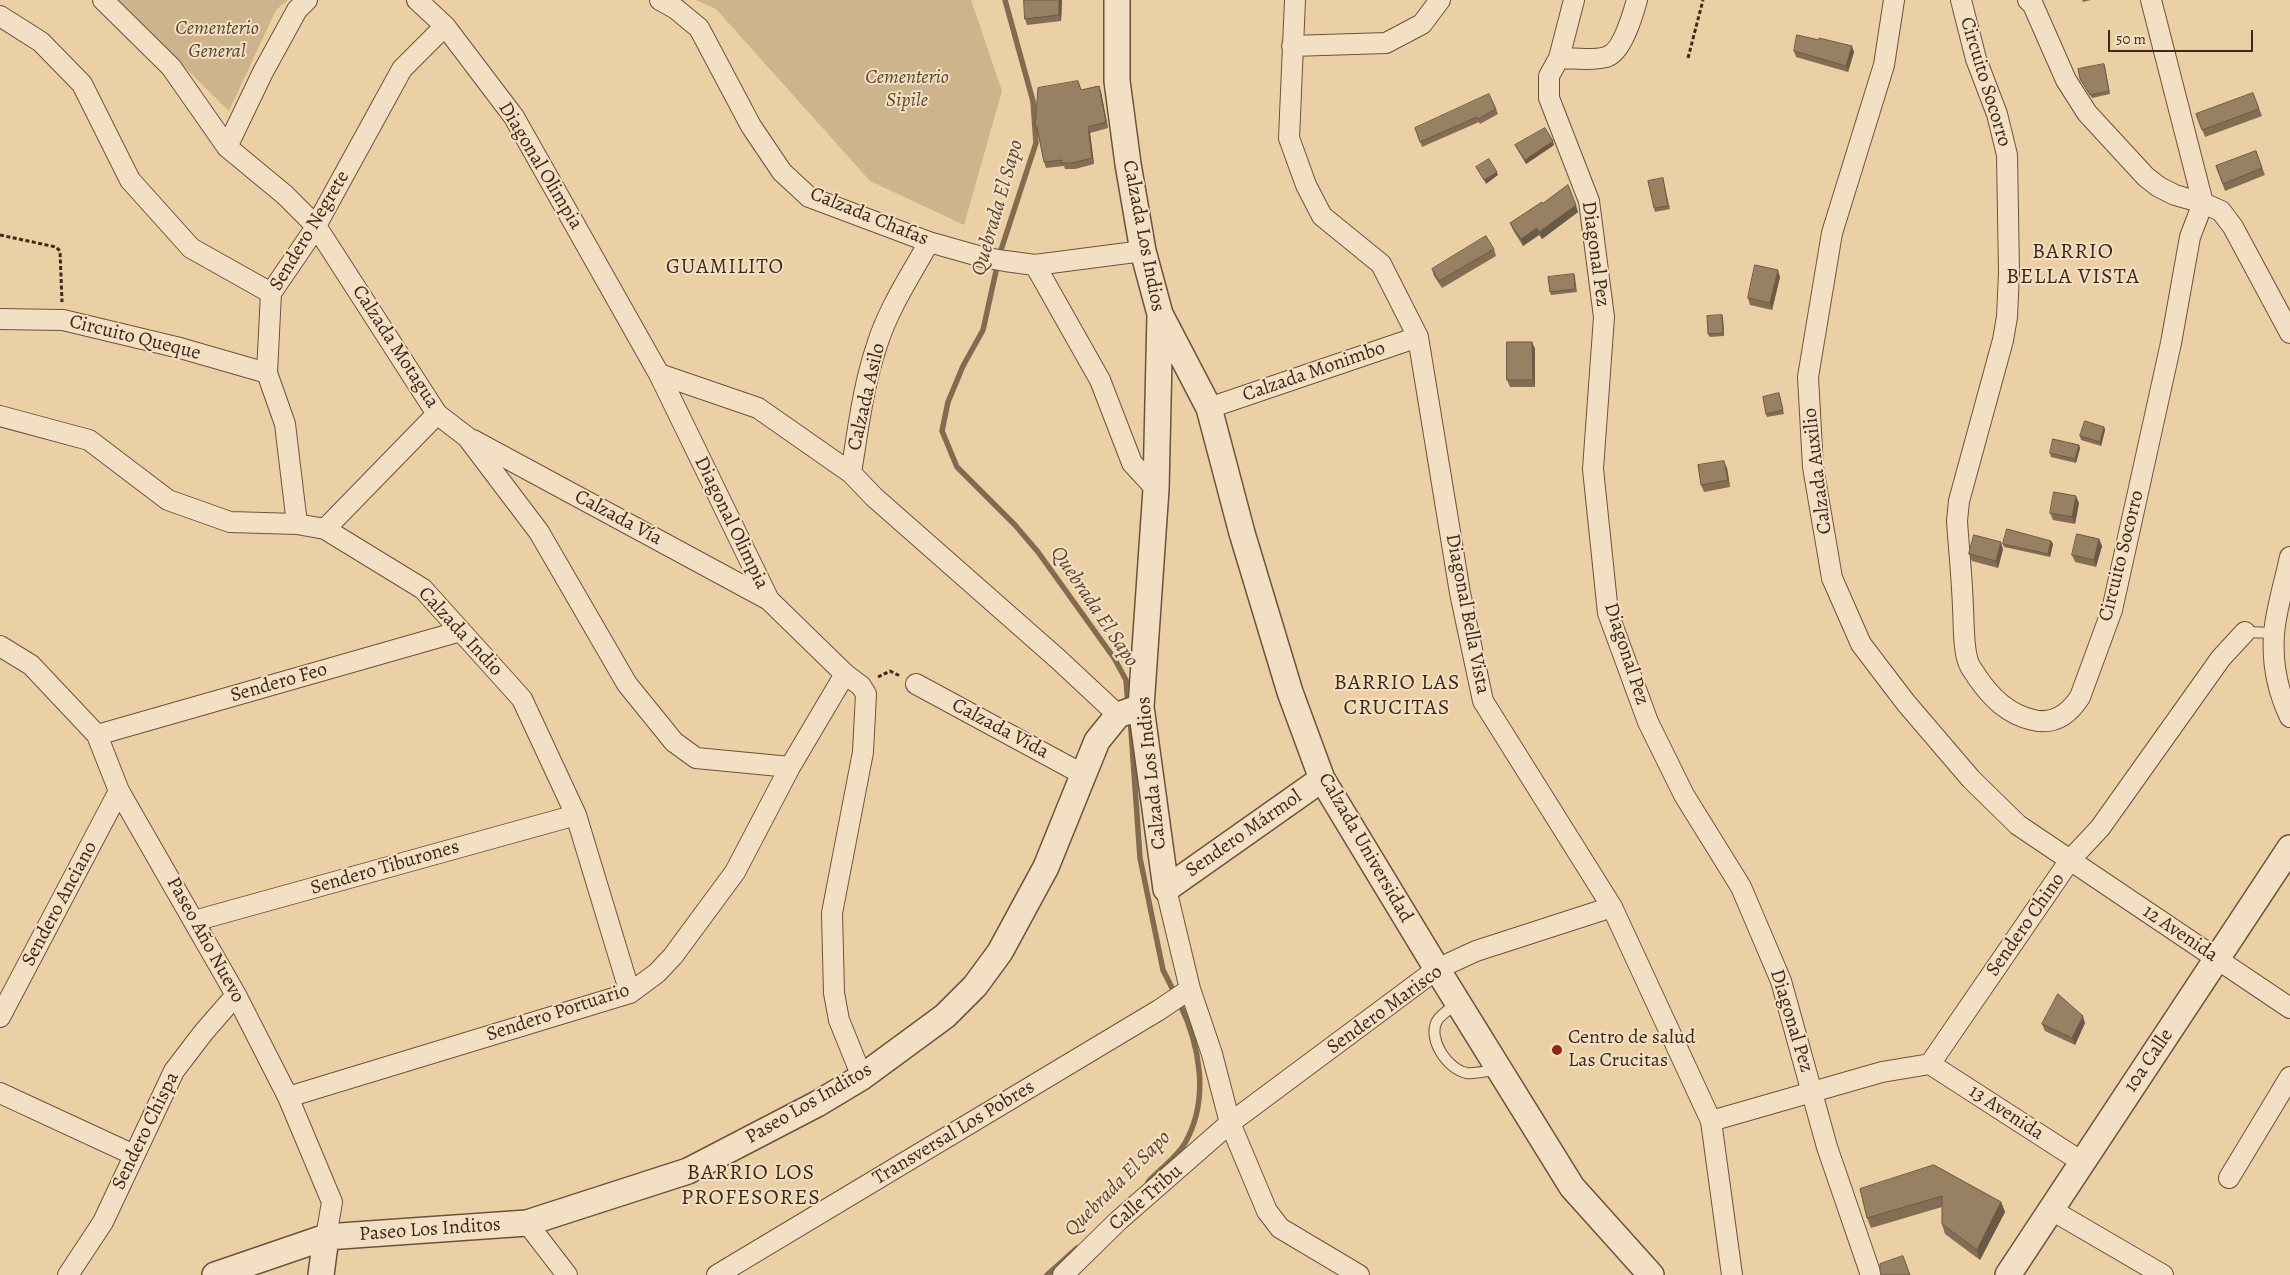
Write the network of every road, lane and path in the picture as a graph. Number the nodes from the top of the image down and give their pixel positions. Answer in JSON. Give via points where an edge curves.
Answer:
{"nodes":[{"id":1,"x":103,"y":0,"type":"edge"},
{"id":2,"x":307,"y":0,"type":"edge"},
{"id":3,"x":417,"y":0,"type":"edge"},
{"id":4,"x":660,"y":0,"type":"edge"},
{"id":5,"x":1117,"y":0,"type":"edge"},
{"id":6,"x":1295,"y":0,"type":"edge"},
{"id":7,"x":1440,"y":0,"type":"edge"},
{"id":8,"x":1574,"y":0,"type":"edge"},
{"id":9,"x":1637,"y":0,"type":"edge"},
{"id":10,"x":1703,"y":0,"type":"edge"},
{"id":11,"x":1894,"y":0,"type":"edge"},
{"id":12,"x":1961,"y":0,"type":"edge"},
{"id":13,"x":2028,"y":0,"type":"edge"},
{"id":14,"x":2150,"y":0,"type":"edge"},
{"id":15,"x":0,"y":16,"type":"edge"},
{"id":16,"x":445,"y":26,"type":"junction"},
{"id":17,"x":1292,"y":46,"type":"junction"},
{"id":18,"x":1559,"y":58,"type":"junction"},
{"id":19,"x":1688,"y":58,"type":"dead end"},
{"id":20,"x":228,"y":147,"type":"junction"},
{"id":21,"x":2203,"y":203,"type":"junction"},
{"id":22,"x":316,"y":226,"type":"junction"},
{"id":23,"x":0,"y":236,"type":"edge"},
{"id":24,"x":928,"y":242,"type":"junction"},
{"id":25,"x":1143,"y":251,"type":"junction"},
{"id":26,"x":1035,"y":265,"type":"junction"},
{"id":27,"x":271,"y":293,"type":"junction"},
{"id":28,"x":1160,"y":314,"type":"junction"},
{"id":29,"x":0,"y":319,"type":"edge"},
{"id":30,"x":64,"y":320,"type":"junction"},
{"id":31,"x":2290,"y":333,"type":"edge"},
{"id":32,"x":1418,"y":337,"type":"junction"},
{"id":33,"x":267,"y":373,"type":"junction"},
{"id":34,"x":659,"y":374,"type":"junction"},
{"id":35,"x":1209,"y":408,"type":"junction"},
{"id":36,"x":437,"y":414,"type":"junction"},
{"id":37,"x":0,"y":416,"type":"edge"},
{"id":38,"x":467,"y":437,"type":"junction"},
{"id":39,"x":851,"y":473,"type":"junction"},
{"id":40,"x":1156,"y":489,"type":"junction"},
{"id":41,"x":297,"y":524,"type":"junction"},
{"id":42,"x":325,"y":529,"type":"junction"},
{"id":43,"x":2290,"y":557,"type":"edge"},
{"id":44,"x":769,"y":600,"type":"junction"},
{"id":45,"x":461,"y":631,"type":"junction"},
{"id":46,"x":2245,"y":632,"type":"joint"},
{"id":47,"x":2274,"y":633,"type":"junction"},
{"id":48,"x":0,"y":646,"type":"edge"},
{"id":49,"x":853,"y":680,"type":"junction"},
{"id":50,"x":916,"y":684,"type":"joint"},
{"id":51,"x":1129,"y":711,"type":"junction"},
{"id":52,"x":2290,"y":717,"type":"edge"},
{"id":53,"x":97,"y":735,"type":"junction"},
{"id":54,"x":790,"y":767,"type":"junction"},
{"id":55,"x":1084,"y":774,"type":"junction"},
{"id":56,"x":1322,"y":779,"type":"junction"},
{"id":57,"x":120,"y":791,"type":"junction"},
{"id":58,"x":576,"y":815,"type":"junction"},
{"id":59,"x":2290,"y":848,"type":"edge"},
{"id":60,"x":2070,"y":860,"type":"junction"},
{"id":61,"x":1166,"y":889,"type":"junction"},
{"id":62,"x":1612,"y":907,"type":"junction"},
{"id":63,"x":194,"y":921,"type":"junction"},
{"id":64,"x":2216,"y":959,"type":"junction"},
{"id":65,"x":1437,"y":969,"type":"junction"},
{"id":66,"x":1185,"y":992,"type":"junction"},
{"id":67,"x":630,"y":993,"type":"junction"},
{"id":68,"x":236,"y":995,"type":"junction"},
{"id":69,"x":1458,"y":1004,"type":"junction"},
{"id":70,"x":2290,"y":1008,"type":"edge"},
{"id":71,"x":0,"y":1016,"type":"edge"},
{"id":72,"x":1930,"y":1064,"type":"junction"},
{"id":73,"x":1499,"y":1069,"type":"junction"},
{"id":74,"x":862,"y":1077,"type":"junction"},
{"id":75,"x":2290,"y":1077,"type":"edge"},
{"id":76,"x":1811,"y":1090,"type":"junction"},
{"id":77,"x":0,"y":1093,"type":"edge"},
{"id":78,"x":288,"y":1097,"type":"junction"},
{"id":79,"x":1711,"y":1121,"type":"junction"},
{"id":80,"x":1230,"y":1123,"type":"junction"},
{"id":81,"x":134,"y":1155,"type":"junction"},
{"id":82,"x":2082,"y":1162,"type":"junction"},
{"id":83,"x":2228,"y":1178,"type":"dead end"},
{"id":84,"x":2050,"y":1209,"type":"junction"},
{"id":85,"x":527,"y":1223,"type":"junction"},
{"id":86,"x":326,"y":1237,"type":"junction"},
{"id":87,"x":68,"y":1275,"type":"edge"},
{"id":88,"x":215,"y":1275,"type":"edge"},
{"id":89,"x":321,"y":1275,"type":"edge"},
{"id":90,"x":567,"y":1275,"type":"edge"},
{"id":91,"x":717,"y":1275,"type":"edge"},
{"id":92,"x":1063,"y":1275,"type":"edge"},
{"id":93,"x":1359,"y":1275,"type":"edge"},
{"id":94,"x":1652,"y":1275,"type":"edge"},
{"id":95,"x":1732,"y":1275,"type":"edge"},
{"id":96,"x":1871,"y":1275,"type":"edge"},
{"id":97,"x":2008,"y":1275,"type":"edge"},
{"id":98,"x":2163,"y":1275,"type":"edge"}],
"edges":[{"from":1,"to":20,"type":"street","name":"Calzada Motagua","via":[[171,67]]},
{"from":2,"to":20,"type":"street","via":[[297,10],[263,72]]},
{"from":3,"to":16,"type":"street","name":"Diagonal Olimpia"},
{"from":4,"to":24,"type":"street","name":"Calzada Chafas","via":[[699,28],[751,126],[782,172],[809,197]]},
{"from":5,"to":25,"type":"street","name":"Calzada Los Indios","via":[[1117,81]]},
{"from":6,"to":17,"type":"street","name":"Diagonal Bella Vista"},
{"from":7,"to":17,"type":"street","via":[[1422,24],[1386,43]]},
{"from":8,"to":18,"type":"street","name":"Diagonal Pez"},
{"from":9,"to":18,"type":"street","via":[[1630,25],[1614,52],[1607,57]]},
{"from":10,"to":19,"type":"path"},
{"from":11,"to":60,"type":"street","name":"Calzada Auxilio","via":[[1884,65],[1832,233],[1808,377],[1813,467],[1832,578],[1861,644],[1959,766],[2018,825]]},
{"from":12,"to":21,"type":"street","name":"Circuito Socorro","via":[[2007,155],[2010,273],[2002,340],[1959,501],[1957,520],[1965,636],[1969,664],[1990,695],[2006,709],[2027,719],[2050,721],[2064,716],[2073,707],[2080,697],[2112,610],[2171,343],[2190,237]]},
{"from":13,"to":21,"type":"street","via":[[2066,80],[2104,134],[2159,187]]},
{"from":14,"to":21,"type":"street"},
{"from":15,"to":27,"type":"street","via":[[42,42],[82,84],[130,180],[191,248]]},
{"from":16,"to":22,"type":"street","name":"Sendero Negrete","via":[[402,70]]},
{"from":16,"to":34,"type":"street","name":"Diagonal Olimpia","via":[[514,117]]},
{"from":17,"to":32,"type":"street","name":"Diagonal Bella Vista","via":[[1289,138],[1306,185],[1322,216],[1381,264]]},
{"from":18,"to":76,"type":"street","name":"Diagonal Pez","via":[[1549,76],[1549,98],[1589,201],[1604,317],[1593,469],[1608,613],[1648,722],[1684,795],[1745,896],[1781,981]]},
{"from":20,"to":22,"type":"street","name":"Calzada Motagua"},
{"from":21,"to":31,"type":"street","via":[[2221,212],[2233,227]]},
{"from":22,"to":27,"type":"street","name":"Sendero Negrete"},
{"from":22,"to":36,"type":"street","name":"Calzada Motagua"},
{"from":23,"to":30,"type":"path","via":[[48,244],[60,251]]},
{"from":24,"to":26,"type":"street","name":"Calzada Chafas","via":[[982,257]]},
{"from":24,"to":39,"type":"street","name":"Calzada Asilo","via":[[877,344]]},
{"from":25,"to":26,"type":"street","name":"Calzada Chafas"},
{"from":25,"to":28,"type":"street","name":"Calzada Los Indios"},
{"from":26,"to":40,"type":"street","via":[[1100,380],[1132,464]]},
{"from":27,"to":33,"type":"street","name":"Sendero Negrete"},
{"from":28,"to":35,"type":"street","name":"Calzada Universidad"},
{"from":28,"to":40,"type":"street","name":"Calzada Los Indios"},
{"from":29,"to":30,"type":"street","name":"Circuito Queque"},
{"from":30,"to":33,"type":"street","name":"Circuito Queque"},
{"from":32,"to":35,"type":"street","name":"Calzada Monimbo"},
{"from":32,"to":62,"type":"street","name":"Diagonal Bella Vista","via":[[1460,593],[1483,701]]},
{"from":33,"to":41,"type":"street","name":"Sendero Negrete","via":[[285,424]]},
{"from":34,"to":39,"type":"street","via":[[758,408]]},
{"from":34,"to":44,"type":"street","name":"Diagonal Olimpia"},
{"from":35,"to":56,"type":"street","name":"Calzada Universidad","via":[[1242,533],[1290,692]]},
{"from":36,"to":38,"type":"street","name":"Calzada Motagua"},
{"from":36,"to":42,"type":"street"},
{"from":37,"to":41,"type":"street","name":"Calzada Indio","via":[[89,440],[168,500],[230,522]]},
{"from":38,"to":44,"type":"street","name":"Calzada Vía"},
{"from":38,"to":54,"type":"street","name":"Calzada Motagua","via":[[539,532],[627,684],[674,742],[696,758]]},
{"from":39,"to":51,"type":"street","via":[[1058,659]]},
{"from":40,"to":51,"type":"street","name":"Calzada Los Indios"},
{"from":41,"to":42,"type":"street","name":"Calzada Indio"},
{"from":42,"to":45,"type":"street","name":"Calzada Indio","via":[[423,589]]},
{"from":43,"to":47,"type":"street"},
{"from":44,"to":49,"type":"street","name":"Diagonal Olimpia"},
{"from":45,"to":53,"type":"street","name":"Sendero Feo"},
{"from":45,"to":58,"type":"street","name":"Calzada Indio","via":[[522,699]]},
{"from":46,"to":47,"type":"lane","name":"Sendero Chino"},
{"from":46,"to":60,"type":"street","name":"Sendero Chino","via":[[2221,658],[2100,828]]},
{"from":47,"to":52,"type":"street","via":[[2279,690]]},
{"from":48,"to":53,"type":"street","name":"Paseo Año Nuevo","via":[[31,665]]},
{"from":49,"to":50,"type":"path","via":[[890,671]]},
{"from":49,"to":54,"type":"street","name":"Sendero Portuario"},
{"from":49,"to":74,"type":"street","via":[[866,694],[863,752],[832,913],[834,993],[839,1020]]},
{"from":50,"to":55,"type":"street","name":"Calzada Vida"},
{"from":51,"to":55,"type":"street","name":"Paseo Los Inditos","via":[[1097,741]]},
{"from":51,"to":61,"type":"street","name":"Calzada Los Indios"},
{"from":53,"to":57,"type":"street","name":"Paseo Año Nuevo"},
{"from":54,"to":67,"type":"street","name":"Sendero Portuario","via":[[735,872],[673,956]]},
{"from":55,"to":74,"type":"street","name":"Paseo Los Inditos","via":[[1046,867],[1000,952],[975,986],[945,1016]]},
{"from":56,"to":61,"type":"street","name":"Sendero Mármol"},
{"from":56,"to":65,"type":"street","name":"Calzada Universidad"},
{"from":57,"to":63,"type":"street","name":"Paseo Año Nuevo"},
{"from":57,"to":71,"type":"street","name":"Sendero Anciano"},
{"from":58,"to":63,"type":"street","name":"Sendero Tiburones"},
{"from":58,"to":67,"type":"street","name":"Calzada Indio"},
{"from":59,"to":64,"type":"street","name":"10a Calle"},
{"from":60,"to":64,"type":"street","name":"12 Avenida"},
{"from":60,"to":72,"type":"street","name":"Sendero Chino"},
{"from":61,"to":66,"type":"street","name":"Calzada Los Indios"},
{"from":62,"to":65,"type":"street","name":"Sendero Marisco","via":[[1476,951]]},
{"from":62,"to":79,"type":"street","name":"Diagonal Bella Vista"},
{"from":63,"to":68,"type":"street","name":"Paseo Año Nuevo"},
{"from":64,"to":70,"type":"street","name":"12 Avenida"},
{"from":64,"to":82,"type":"street","name":"10a Calle"},
{"from":65,"to":69,"type":"street","name":"Calzada Universidad"},
{"from":65,"to":80,"type":"street","name":"Sendero Marisco"},
{"from":66,"to":80,"type":"street","name":"Calzada Los Indios","via":[[1212,1054]]},
{"from":66,"to":91,"type":"street","name":"Transversal Los Pobres"},
{"from":67,"to":78,"type":"street","name":"Sendero Portuario"},
{"from":68,"to":78,"type":"street","name":"Paseo Año Nuevo"},
{"from":68,"to":81,"type":"street","name":"Sendero Chispa","via":[[174,1071]]},
{"from":69,"to":73,"type":"street","name":"Calzada Universidad"},
{"from":69,"to":73,"type":"lane","via":[[1442,1014],[1434,1033],[1449,1065],[1466,1073]]},
{"from":72,"to":76,"type":"street"},
{"from":72,"to":82,"type":"street","name":"13 Avenida"},
{"from":73,"to":94,"type":"street","name":"Calzada Universidad","via":[[1572,1187]]},
{"from":74,"to":85,"type":"street","name":"Paseo Los Inditos","via":[[688,1171]]},
{"from":75,"to":83,"type":"street"},
{"from":76,"to":79,"type":"street"},
{"from":76,"to":96,"type":"street","name":"Diagonal Pez"},
{"from":77,"to":81,"type":"street"},
{"from":78,"to":86,"type":"street","name":"Paseo Año Nuevo","via":[[332,1202]]},
{"from":79,"to":95,"type":"street","name":"Diagonal Bella Vista"},
{"from":80,"to":92,"type":"street","name":"Calle Tribu"},
{"from":80,"to":93,"type":"street","name":"Calzada Los Indios","via":[[1267,1211],[1280,1228]]},
{"from":81,"to":87,"type":"street","name":"Sendero Chispa","via":[[103,1222]]},
{"from":82,"to":84,"type":"street","name":"10a Calle"},
{"from":84,"to":97,"type":"street","name":"10a Calle"},
{"from":84,"to":98,"type":"street"},
{"from":85,"to":86,"type":"street","name":"Paseo Los Inditos"},
{"from":85,"to":90,"type":"street"},
{"from":86,"to":88,"type":"street","name":"Paseo Los Inditos"},
{"from":86,"to":89,"type":"street","name":"Paseo Año Nuevo"}]}
